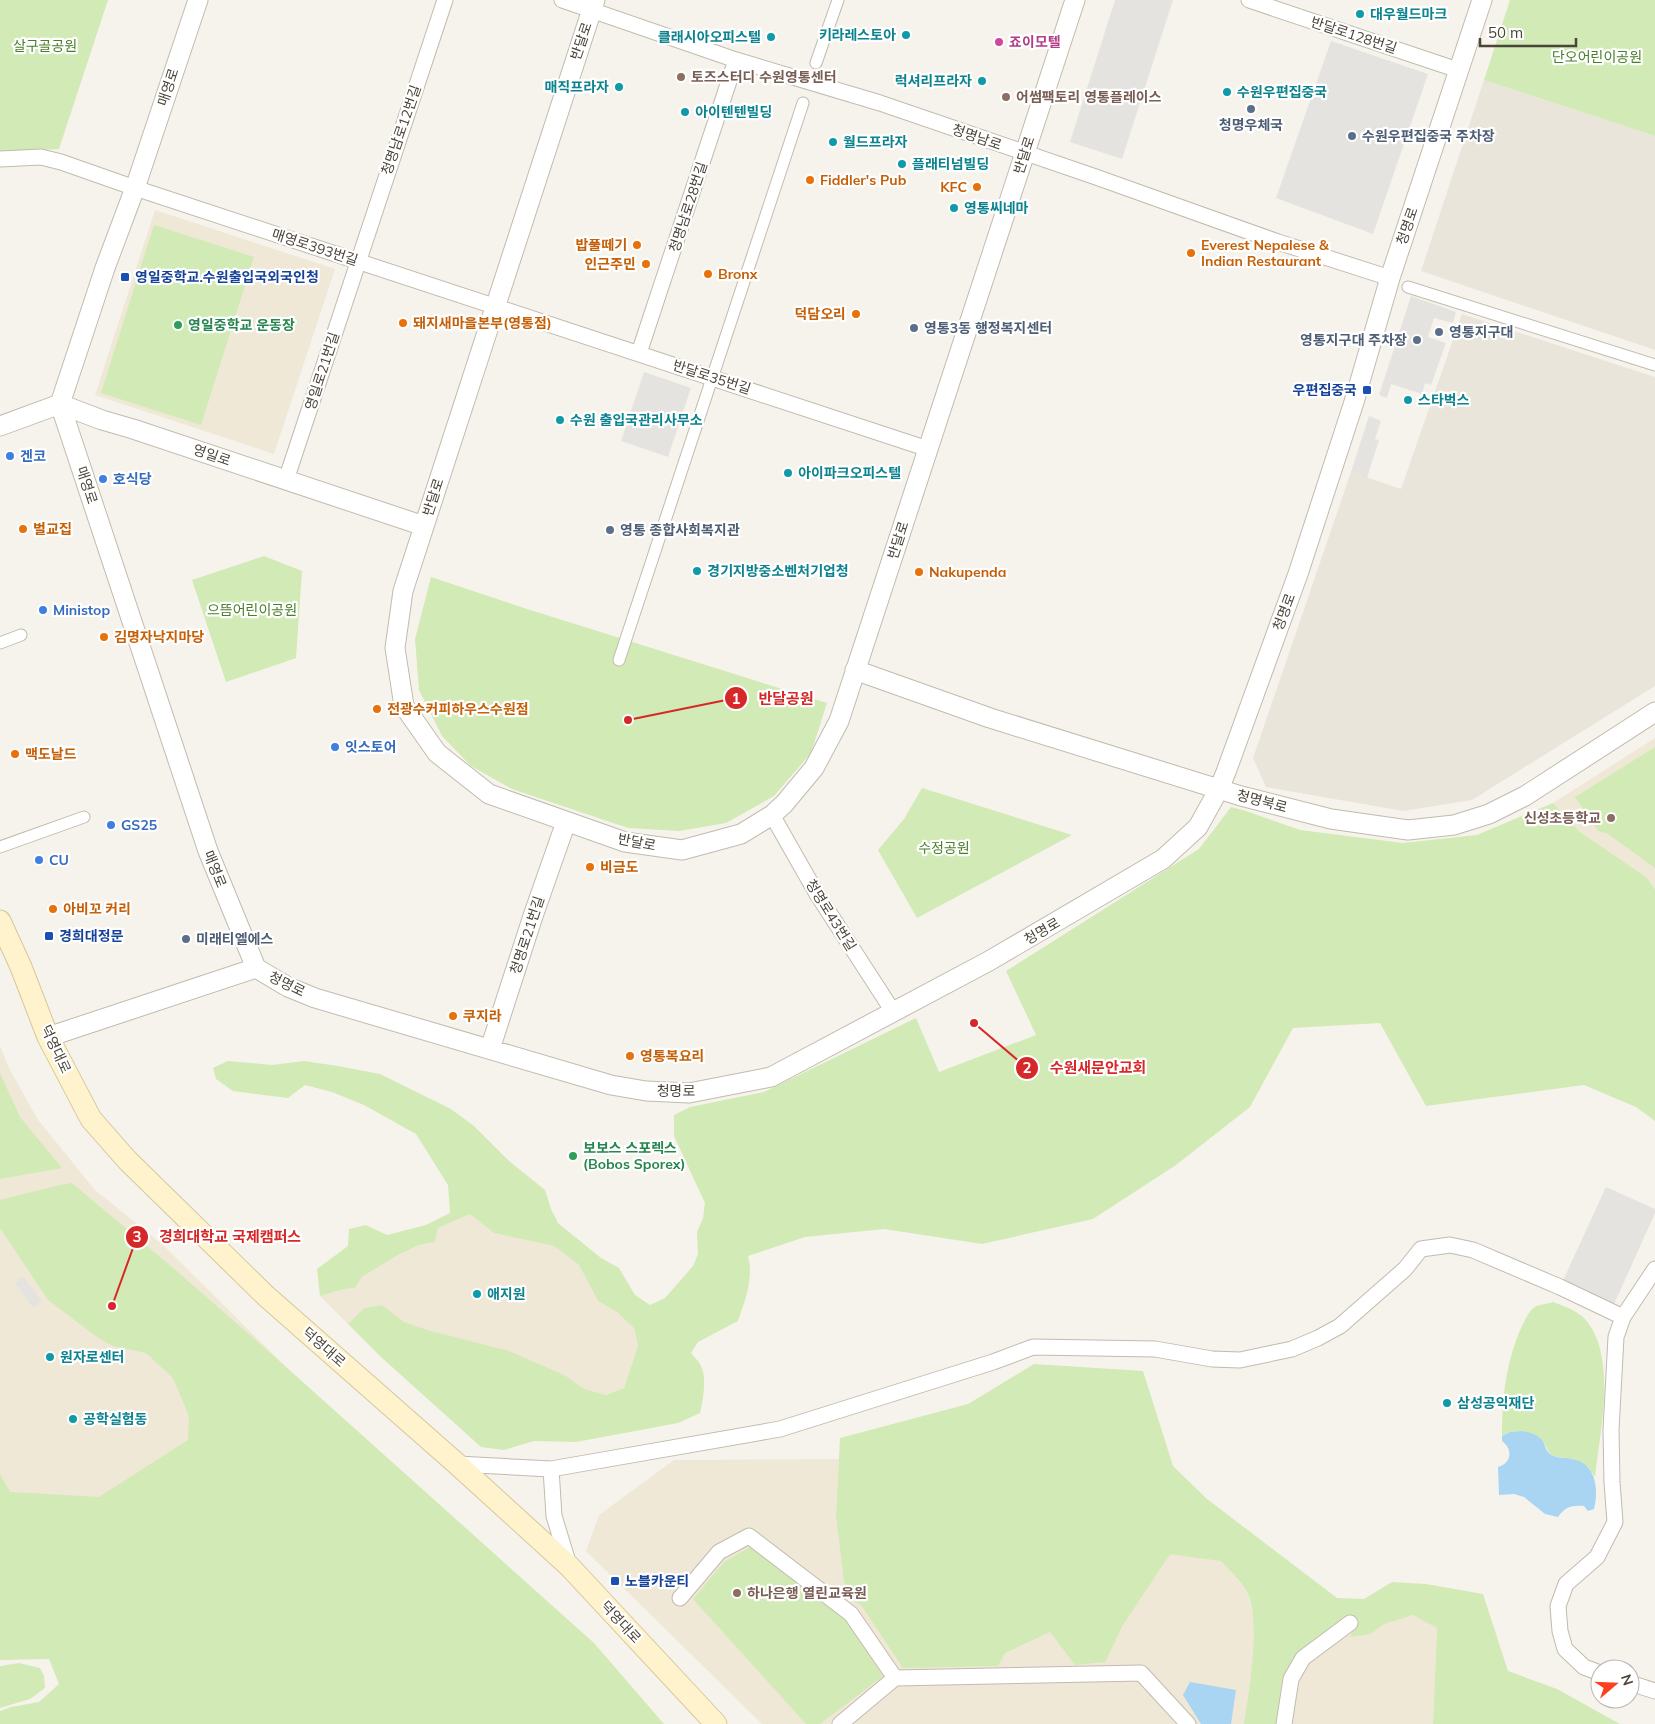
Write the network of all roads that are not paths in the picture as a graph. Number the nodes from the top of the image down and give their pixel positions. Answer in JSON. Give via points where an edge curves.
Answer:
{"nodes":[{"id":1,"x":198,"y":0,"type":"edge"},
{"id":2,"x":445,"y":0,"type":"edge"},
{"id":3,"x":562,"y":0,"type":"edge"},
{"id":4,"x":838,"y":0,"type":"edge"},
{"id":5,"x":1075,"y":0,"type":"edge"},
{"id":6,"x":1249,"y":0,"type":"edge"},
{"id":7,"x":1482,"y":0,"type":"edge"},
{"id":8,"x":594,"y":5,"type":"edge"},
{"id":9,"x":736,"y":60,"type":"junction"},
{"id":10,"x":816,"y":63,"type":"dead end"},
{"id":11,"x":1458,"y":70,"type":"junction"},
{"id":12,"x":804,"y":103,"type":"dead end"},
{"id":13,"x":1024,"y":153,"type":"junction"},
{"id":14,"x":0,"y":159,"type":"edge"},
{"id":15,"x":135,"y":188,"type":"junction"},
{"id":16,"x":358,"y":261,"type":"junction"},
{"id":17,"x":1390,"y":278,"type":"junction"},
{"id":18,"x":1408,"y":287,"type":"dead end"},
{"id":19,"x":496,"y":306,"type":"junction"},
{"id":20,"x":640,"y":353,"type":"junction"},
{"id":21,"x":1655,"y":365,"type":"edge"},
{"id":22,"x":712,"y":378,"type":"junction"},
{"id":23,"x":60,"y":404,"type":"junction"},
{"id":24,"x":0,"y":426,"type":"edge"},
{"id":25,"x":928,"y":449,"type":"junction"},
{"id":26,"x":286,"y":480,"type":"junction"},
{"id":27,"x":424,"y":526,"type":"junction"},
{"id":28,"x":22,"y":635,"type":"dead end"},
{"id":29,"x":0,"y":643,"type":"edge"},
{"id":30,"x":619,"y":660,"type":"dead end"},
{"id":31,"x":855,"y":670,"type":"junction"},
{"id":32,"x":1655,"y":712,"type":"edge"},
{"id":33,"x":1219,"y":789,"type":"junction"},
{"id":34,"x":772,"y":815,"type":"junction"},
{"id":35,"x":84,"y":817,"type":"dead end"},
{"id":36,"x":566,"y":822,"type":"junction"},
{"id":37,"x":0,"y":847,"type":"edge"},
{"id":38,"x":0,"y":921,"type":"edge"},
{"id":39,"x":256,"y":968,"type":"junction"},
{"id":40,"x":894,"y":1013,"type":"junction"},
{"id":41,"x":48,"y":1036,"type":"junction"},
{"id":42,"x":490,"y":1049,"type":"junction"},
{"id":43,"x":1655,"y":1269,"type":"edge"},
{"id":44,"x":1623,"y":1317,"type":"junction"},
{"id":45,"x":457,"y":1464,"type":"junction"},
{"id":46,"x":551,"y":1469,"type":"junction"},
{"id":47,"x":569,"y":1566,"type":"junction"},
{"id":48,"x":680,"y":1598,"type":"dead end"},
{"id":49,"x":1350,"y":1623,"type":"dead end"},
{"id":50,"x":1590,"y":1669,"type":"edge"},
{"id":51,"x":895,"y":1678,"type":"junction"},
{"id":52,"x":1640,"y":1685,"type":"edge"},
{"id":53,"x":1655,"y":1690,"type":"edge"},
{"id":54,"x":716,"y":1724,"type":"edge"},
{"id":55,"x":840,"y":1724,"type":"edge"},
{"id":56,"x":1188,"y":1724,"type":"edge"},
{"id":57,"x":1284,"y":1724,"type":"edge"}],
"edges":[{"from":1,"to":15,"type":"street","name":"매영로"},
{"from":2,"to":16,"type":"street","name":"청명남로12번길"},
{"from":3,"to":8,"type":"street","name":"청명남로"},
{"from":4,"to":10,"type":"street"},
{"from":5,"to":13,"type":"street","name":"반달로"},
{"from":6,"to":11,"type":"street","name":"반달로128번길"},
{"from":7,"to":11,"type":"street","name":"청명로"},
{"from":8,"to":9,"type":"street","name":"청명남로"},
{"from":8,"to":19,"type":"street","name":"반달로"},
{"from":9,"to":13,"type":"street","name":"청명남로","via":[[880,103]]},
{"from":9,"to":20,"type":"street","name":"청명남로28번길"},
{"from":11,"to":17,"type":"street","name":"청명로"},
{"from":12,"to":22,"type":"street"},
{"from":13,"to":17,"type":"street","name":"청명남로"},
{"from":13,"to":25,"type":"street","name":"반달로"},
{"from":14,"to":15,"type":"street","name":"매영로393번길","via":[[41,157]]},
{"from":15,"to":16,"type":"street","name":"매영로393번길"},
{"from":15,"to":23,"type":"street","name":"매영로"},
{"from":16,"to":19,"type":"street","name":"매영로393번길"},
{"from":16,"to":26,"type":"street","name":"영일로21번길"},
{"from":17,"to":33,"type":"street","name":"청명로","via":[[1298,574]]},
{"from":18,"to":21,"type":"street"},
{"from":19,"to":20,"type":"street","name":"반달로35번길"},
{"from":19,"to":27,"type":"street","name":"반달로"},
{"from":20,"to":22,"type":"street","name":"반달로35번길"},
{"from":22,"to":25,"type":"street","name":"반달로35번길"},
{"from":22,"to":30,"type":"street"},
{"from":23,"to":24,"type":"street"},
{"from":23,"to":26,"type":"street","name":"영일로"},
{"from":23,"to":39,"type":"street","name":"매영로","via":[[208,851]]},
{"from":25,"to":31,"type":"street","name":"반달로"},
{"from":26,"to":27,"type":"street","name":"영일로"},
{"from":27,"to":36,"type":"street","name":"반달로","via":[[403,591],[396,648],[404,706],[437,753],[489,794]]},
{"from":28,"to":29,"type":"street"},
{"from":31,"to":33,"type":"street","name":"청명북로","via":[[990,718]]},
{"from":31,"to":34,"type":"street","name":"반달로","via":[[839,721],[814,768]]},
{"from":32,"to":33,"type":"street","name":"청명북로","via":[[1525,796],[1489,814],[1454,825],[1408,830],[1331,819]]},
{"from":33,"to":40,"type":"street","name":"청명로","via":[[1198,827],[1163,859]]},
{"from":34,"to":36,"type":"street","name":"반달로","via":[[741,834],[682,850],[625,842]]},
{"from":34,"to":40,"type":"street","name":"청명로43번길"},
{"from":35,"to":37,"type":"street"},
{"from":36,"to":42,"type":"street","name":"청명로21번길"},
{"from":38,"to":41,"type":"main road","name":"덕영대로"},
{"from":39,"to":41,"type":"street","name":"청명로"},
{"from":39,"to":42,"type":"street","name":"청명로","via":[[315,998]]},
{"from":40,"to":42,"type":"street","name":"청명로","via":[[770,1077],[689,1093],[611,1085]]},
{"from":41,"to":45,"type":"main road","name":"덕영대로","via":[[91,1119],[127,1160],[266,1296]]},
{"from":43,"to":44,"type":"street"},
{"from":44,"to":46,"type":"street","via":[[1473,1250],[1441,1246],[1422,1249],[1405,1269],[1340,1326],[1282,1351],[1240,1360],[1212,1359],[1156,1349],[1033,1347],[780,1428]]},
{"from":44,"to":50,"type":"street","via":[[1616,1338],[1611,1430],[1615,1522],[1597,1557],[1566,1584],[1558,1606],[1565,1649]]},
{"from":45,"to":46,"type":"street"},
{"from":45,"to":47,"type":"main road","name":"덕영대로"},
{"from":46,"to":47,"type":"street","via":[[554,1516]]},
{"from":47,"to":54,"type":"main road","name":"덕영대로"},
{"from":48,"to":51,"type":"street","via":[[719,1552],[749,1536],[851,1614]]},
{"from":49,"to":57,"type":"street","via":[[1303,1658],[1291,1679]]},
{"from":51,"to":55,"type":"street"},
{"from":51,"to":56,"type":"street","via":[[1141,1673]]},
{"from":52,"to":53,"type":"street"}]}
